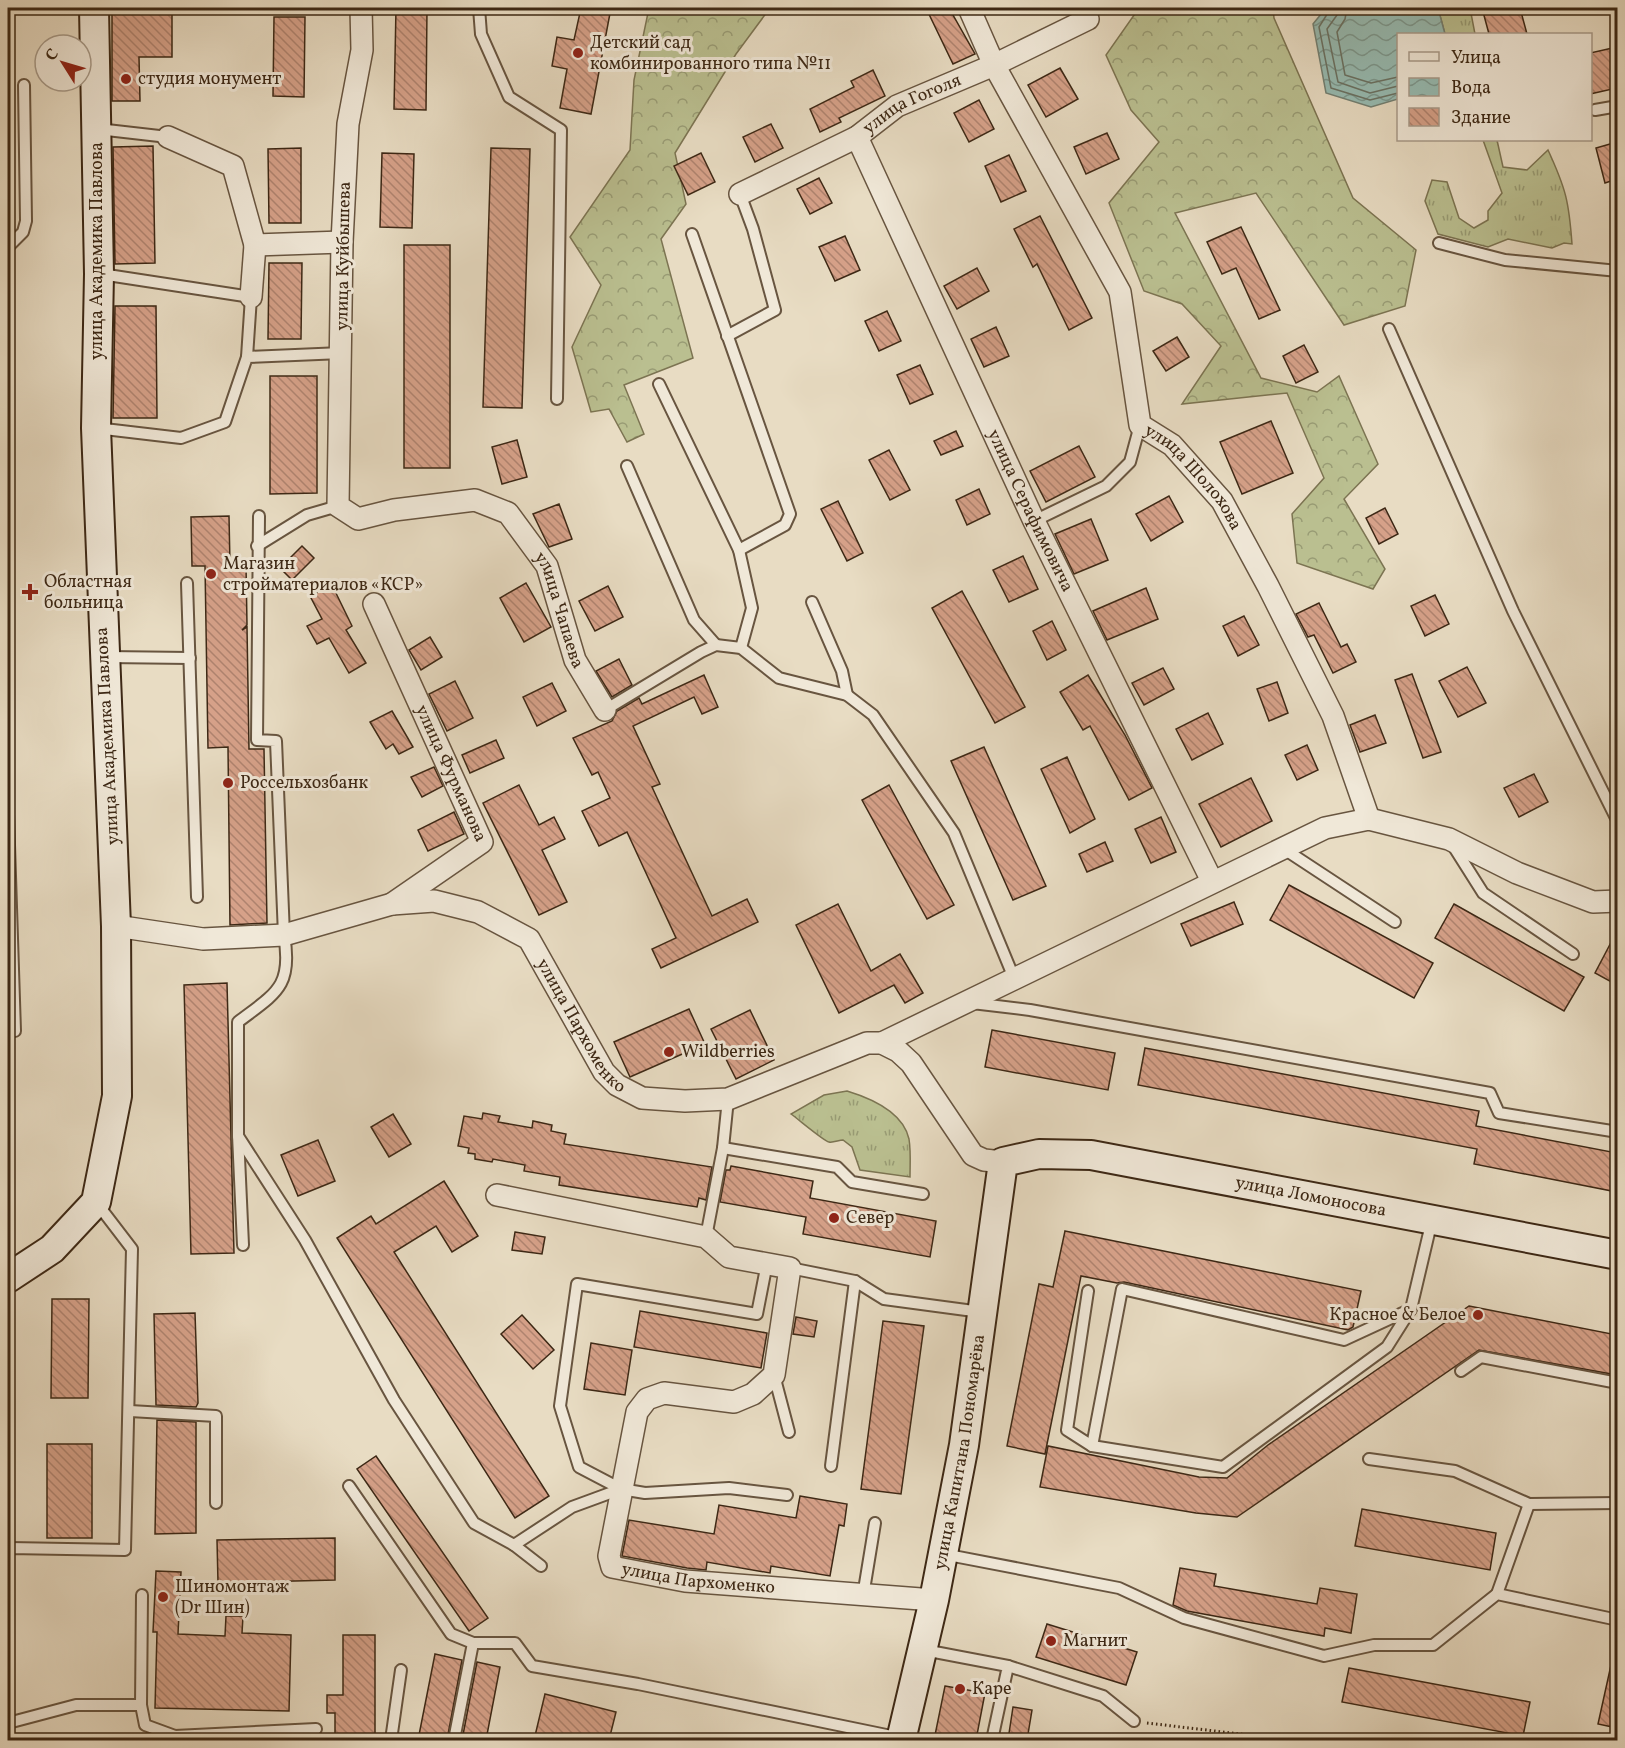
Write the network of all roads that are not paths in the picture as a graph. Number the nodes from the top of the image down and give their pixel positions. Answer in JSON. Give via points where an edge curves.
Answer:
{"nodes":[{"id":1,"x":94,"y":8,"type":"edge"},
{"id":2,"x":361,"y":8,"type":"edge"},
{"id":3,"x":479,"y":8,"type":"edge"},
{"id":4,"x":969,"y":8,"type":"edge"},
{"id":5,"x":1088,"y":19,"type":"dead end"},
{"id":6,"x":994,"y":65,"type":"junction"},
{"id":7,"x":24,"y":85,"type":"dead end"},
{"id":8,"x":1617,"y":106,"type":"edge"},
{"id":9,"x":1595,"y":110,"type":"dead end"},
{"id":10,"x":98,"y":129,"type":"junction"},
{"id":11,"x":168,"y":137,"type":"joint"},
{"id":12,"x":857,"y":137,"type":"junction"},
{"id":13,"x":740,"y":194,"type":"joint"},
{"id":14,"x":692,"y":234,"type":"dead end"},
{"id":15,"x":342,"y":242,"type":"junction"},
{"id":16,"x":1439,"y":243,"type":"dead end"},
{"id":17,"x":255,"y":244,"type":"junction"},
{"id":18,"x":8,"y":247,"type":"edge"},
{"id":19,"x":1617,"y":271,"type":"edge"},
{"id":20,"x":99,"y":274,"type":"junction"},
{"id":21,"x":251,"y":297,"type":"junction"},
{"id":22,"x":1389,"y":330,"type":"dead end"},
{"id":23,"x":727,"y":336,"type":"junction"},
{"id":24,"x":342,"y":353,"type":"junction"},
{"id":25,"x":247,"y":357,"type":"junction"},
{"id":26,"x":659,"y":384,"type":"dead end"},
{"id":27,"x":557,"y":399,"type":"dead end"},
{"id":28,"x":1140,"y":425,"type":"junction"},
{"id":29,"x":96,"y":428,"type":"junction"},
{"id":30,"x":627,"y":466,"type":"dead end"},
{"id":31,"x":338,"y":506,"type":"junction"},
{"id":32,"x":259,"y":516,"type":"dead end"},
{"id":33,"x":1034,"y":521,"type":"junction"},
{"id":34,"x":257,"y":546,"type":"junction"},
{"id":35,"x":739,"y":550,"type":"junction"},
{"id":36,"x":187,"y":583,"type":"dead end"},
{"id":37,"x":812,"y":602,"type":"dead end"},
{"id":38,"x":374,"y":604,"type":"dead end"},
{"id":39,"x":716,"y":645,"type":"junction"},
{"id":40,"x":741,"y":648,"type":"junction"},
{"id":41,"x":104,"y":657,"type":"junction"},
{"id":42,"x":190,"y":658,"type":"junction"},
{"id":43,"x":847,"y":695,"type":"junction"},
{"id":44,"x":605,"y":710,"type":"joint"},
{"id":45,"x":8,"y":814,"type":"edge"},
{"id":46,"x":1369,"y":819,"type":"junction"},
{"id":47,"x":1617,"y":822,"type":"edge"},
{"id":48,"x":1449,"y":839,"type":"junction"},
{"id":49,"x":1284,"y":849,"type":"junction"},
{"id":50,"x":1212,"y":881,"type":"junction"},
{"id":51,"x":197,"y":897,"type":"dead end"},
{"id":52,"x":1616,"y":903,"type":"edge"},
{"id":53,"x":392,"y":904,"type":"junction"},
{"id":54,"x":1395,"y":922,"type":"dead end"},
{"id":55,"x":116,"y":926,"type":"junction"},
{"id":56,"x":284,"y":935,"type":"junction"},
{"id":57,"x":1573,"y":954,"type":"dead end"},
{"id":58,"x":1014,"y":978,"type":"junction"},
{"id":59,"x":963,"y":1002,"type":"junction"},
{"id":60,"x":8,"y":1031,"type":"edge"},
{"id":61,"x":894,"y":1043,"type":"junction"},
{"id":62,"x":728,"y":1099,"type":"junction"},
{"id":63,"x":1617,"y":1132,"type":"edge"},
{"id":64,"x":238,"y":1136,"type":"junction"},
{"id":65,"x":723,"y":1148,"type":"junction"},
{"id":66,"x":1003,"y":1162,"type":"junction"},
{"id":67,"x":923,"y":1194,"type":"dead end"},
{"id":68,"x":497,"y":1195,"type":"dead end"},
{"id":69,"x":96,"y":1202,"type":"junction"},
{"id":70,"x":1432,"y":1220,"type":"junction"},
{"id":71,"x":706,"y":1237,"type":"junction"},
{"id":72,"x":243,"y":1245,"type":"dead end"},
{"id":73,"x":1617,"y":1254,"type":"edge"},
{"id":74,"x":767,"y":1263,"type":"junction"},
{"id":75,"x":790,"y":1268,"type":"junction"},
{"id":76,"x":8,"y":1278,"type":"edge"},
{"id":77,"x":855,"y":1281,"type":"junction"},
{"id":78,"x":1088,"y":1292,"type":"dead end"},
{"id":79,"x":1411,"y":1309,"type":"junction"},
{"id":80,"x":982,"y":1312,"type":"junction"},
{"id":81,"x":1461,"y":1371,"type":"dead end"},
{"id":82,"x":774,"y":1375,"type":"junction"},
{"id":83,"x":1617,"y":1383,"type":"edge"},
{"id":84,"x":130,"y":1411,"type":"junction"},
{"id":85,"x":789,"y":1432,"type":"dead end"},
{"id":86,"x":1092,"y":1446,"type":"junction"},
{"id":87,"x":1369,"y":1459,"type":"dead end"},
{"id":88,"x":831,"y":1466,"type":"dead end"},
{"id":89,"x":349,"y":1486,"type":"dead end"},
{"id":90,"x":621,"y":1489,"type":"junction"},
{"id":91,"x":787,"y":1496,"type":"dead end"},
{"id":92,"x":216,"y":1503,"type":"dead end"},
{"id":93,"x":1617,"y":1503,"type":"edge"},
{"id":94,"x":1529,"y":1504,"type":"junction"},
{"id":95,"x":875,"y":1522,"type":"dead end"},
{"id":96,"x":514,"y":1545,"type":"junction"},
{"id":97,"x":8,"y":1551,"type":"edge"},
{"id":98,"x":943,"y":1554,"type":"junction"},
{"id":99,"x":541,"y":1566,"type":"dead end"},
{"id":100,"x":1497,"y":1594,"type":"junction"},
{"id":101,"x":142,"y":1595,"type":"dead end"},
{"id":102,"x":864,"y":1596,"type":"junction"},
{"id":103,"x":934,"y":1600,"type":"junction"},
{"id":104,"x":1617,"y":1620,"type":"edge"},
{"id":105,"x":473,"y":1643,"type":"junction"},
{"id":106,"x":922,"y":1649,"type":"junction"},
{"id":107,"x":1008,"y":1666,"type":"junction"},
{"id":108,"x":401,"y":1670,"type":"dead end"},
{"id":109,"x":8,"y":1682,"type":"edge"},
{"id":110,"x":141,"y":1705,"type":"junction"},
{"id":111,"x":1134,"y":1721,"type":"road end"},
{"id":112,"x":8,"y":1723,"type":"edge"},
{"id":113,"x":316,"y":1729,"type":"dead end"},
{"id":114,"x":901,"y":1739,"type":"edge"},
{"id":115,"x":8,"y":1740,"type":"edge"},
{"id":116,"x":391,"y":1740,"type":"edge"},
{"id":117,"x":454,"y":1740,"type":"edge"},
{"id":118,"x":992,"y":1740,"type":"edge"}],
"edges":[{"from":1,"to":10,"type":"street","name":"улица Академика Павлова"},
{"from":2,"to":15,"type":"street","name":"улица Куйбышева","via":[[362,50],[348,124]]},
{"from":3,"to":27,"type":"lane","via":[[481,34],[509,97],[561,130]]},
{"from":4,"to":6,"type":"street","name":"улица Шолохова"},
{"from":5,"to":6,"type":"street","name":"улица Гоголя"},
{"from":6,"to":12,"type":"street","name":"улица Гоголя","via":[[897,106]]},
{"from":6,"to":28,"type":"street","name":"улица Шолохова","via":[[1120,292]]},
{"from":7,"to":18,"type":"lane","via":[[26,221],[23,232]]},
{"from":8,"to":9,"type":"lane"},
{"from":10,"to":11,"type":"lane"},
{"from":10,"to":20,"type":"street","name":"улица Академика Павлова"},
{"from":11,"to":17,"type":"street","via":[[234,166]]},
{"from":12,"to":13,"type":"street","name":"улица Гоголя"},
{"from":12,"to":33,"type":"street","name":"улица Серафимовича"},
{"from":13,"to":23,"type":"lane","via":[[775,310]]},
{"from":14,"to":23,"type":"lane"},
{"from":15,"to":17,"type":"street"},
{"from":15,"to":24,"type":"street","name":"улица Куйбышева"},
{"from":16,"to":19,"type":"lane","via":[[1505,260]]},
{"from":17,"to":21,"type":"street"},
{"from":20,"to":21,"type":"lane"},
{"from":20,"to":29,"type":"street","name":"улица Академика Павлова"},
{"from":21,"to":25,"type":"lane"},
{"from":22,"to":47,"type":"lane","via":[[1513,611]]},
{"from":23,"to":35,"type":"lane","via":[[790,514],[785,525]]},
{"from":24,"to":25,"type":"lane"},
{"from":24,"to":31,"type":"street","name":"улица Куйбышева"},
{"from":25,"to":29,"type":"lane","via":[[225,422],[181,438]]},
{"from":26,"to":35,"type":"lane"},
{"from":28,"to":33,"type":"lane","via":[[1130,462],[1106,486]]},
{"from":28,"to":46,"type":"street","name":"улица Шолохова","via":[[1172,445],[1222,501],[1333,716]]},
{"from":29,"to":41,"type":"street","name":"улица Академика Павлова"},
{"from":30,"to":39,"type":"lane","via":[[694,620]]},
{"from":31,"to":34,"type":"lane","via":[[307,515]]},
{"from":31,"to":44,"type":"street","name":"улица Чапаева","via":[[358,519],[394,510],[475,500],[508,513],[547,566],[575,660]]},
{"from":32,"to":34,"type":"lane"},
{"from":33,"to":50,"type":"street","name":"улица Серафимовича"},
{"from":34,"to":56,"type":"lane","via":[[257,740],[276,741]]},
{"from":35,"to":40,"type":"lane","via":[[752,608]]},
{"from":36,"to":42,"type":"lane"},
{"from":37,"to":43,"type":"lane","via":[[842,671]]},
{"from":38,"to":53,"type":"street","name":"улица Фурманова","via":[[482,842]]},
{"from":39,"to":40,"type":"lane"},
{"from":39,"to":44,"type":"lane"},
{"from":40,"to":43,"type":"lane","via":[[779,678]]},
{"from":41,"to":42,"type":"lane"},
{"from":41,"to":55,"type":"street","name":"улица Академика Павлова"},
{"from":42,"to":51,"type":"lane"},
{"from":43,"to":58,"type":"lane","via":[[873,715],[954,833]]},
{"from":45,"to":60,"type":"lane","via":[[15,1031]]},
{"from":46,"to":48,"type":"street"},
{"from":46,"to":49,"type":"street","name":"улица Пархоменко","via":[[1325,828]]},
{"from":48,"to":52,"type":"street","via":[[1517,873],[1593,902]]},
{"from":48,"to":57,"type":"lane","via":[[1483,893]]},
{"from":49,"to":50,"type":"street","name":"улица Пархоменко"},
{"from":49,"to":54,"type":"lane"},
{"from":50,"to":58,"type":"street","name":"улица Пархоменко","via":[[1152,914]]},
{"from":53,"to":56,"type":"street","name":"улица Пархоменко"},
{"from":53,"to":62,"type":"street","name":"улица Пархоменко","via":[[434,901],[478,912],[529,939],[604,1072],[617,1085],[642,1098],[663,1101]]},
{"from":55,"to":56,"type":"street","name":"улица Пархоменко","via":[[203,939]]},
{"from":55,"to":69,"type":"street","name":"улица Академика Павлова","via":[[117,1096]]},
{"from":56,"to":64,"type":"lane","via":[[288,958],[285,977],[273,996],[238,1022]]},
{"from":58,"to":59,"type":"street","name":"улица Пархоменко"},
{"from":59,"to":61,"type":"street","name":"улица Пархоменко"},
{"from":59,"to":63,"type":"lane","via":[[1030,1010],[1490,1093],[1499,1113]]},
{"from":61,"to":62,"type":"street","name":"улица Пархоменко","via":[[853,1047]]},
{"from":61,"to":66,"type":"street","via":[[973,1155]]},
{"from":62,"to":65,"type":"lane"},
{"from":64,"to":72,"type":"lane"},
{"from":64,"to":96,"type":"lane","via":[[305,1240],[394,1400],[474,1523]]},
{"from":65,"to":67,"type":"lane","via":[[837,1167],[852,1182]]},
{"from":65,"to":71,"type":"lane"},
{"from":66,"to":70,"type":"street","name":"улица Ломоносова","via":[[1039,1154],[1091,1155]]},
{"from":66,"to":80,"type":"street","name":"улица Капитана Пономарёва"},
{"from":68,"to":71,"type":"street"},
{"from":69,"to":76,"type":"street","via":[[52,1249]]},
{"from":69,"to":84,"type":"lane","via":[[132,1249]]},
{"from":70,"to":73,"type":"street","name":"улица Ломоносова"},
{"from":70,"to":79,"type":"lane"},
{"from":71,"to":74,"type":"street","via":[[729,1257]]},
{"from":74,"to":75,"type":"street"},
{"from":74,"to":90,"type":"lane","via":[[757,1314],[577,1284],[560,1406],[579,1467]]},
{"from":75,"to":77,"type":"lane"},
{"from":75,"to":82,"type":"street"},
{"from":77,"to":80,"type":"lane","via":[[884,1299]]},
{"from":77,"to":88,"type":"lane"},
{"from":78,"to":86,"type":"lane","via":[[1067,1430]]},
{"from":79,"to":86,"type":"lane","via":[[1387,1347],[1223,1467]]},
{"from":79,"to":86,"type":"lane","via":[[1344,1340],[1122,1289]]},
{"from":80,"to":98,"type":"street","name":"улица Капитана Пономарёва","via":[[964,1445]]},
{"from":81,"to":83,"type":"lane","via":[[1481,1357]]},
{"from":82,"to":85,"type":"lane"},
{"from":82,"to":90,"type":"street","name":"улица Пархоменко","via":[[753,1394],[734,1402],[664,1394],[647,1399],[637,1412]]},
{"from":84,"to":92,"type":"lane","via":[[216,1416]]},
{"from":84,"to":97,"type":"lane","via":[[125,1550]]},
{"from":87,"to":94,"type":"lane","via":[[1455,1471]]},
{"from":89,"to":105,"type":"lane","via":[[451,1634]]},
{"from":90,"to":91,"type":"lane","via":[[645,1493],[729,1488]]},
{"from":90,"to":96,"type":"lane","via":[[572,1508]]},
{"from":90,"to":102,"type":"street","name":"улица Пархоменко","via":[[609,1556],[612,1567],[685,1581]]},
{"from":93,"to":94,"type":"lane"},
{"from":94,"to":100,"type":"lane"},
{"from":95,"to":102,"type":"lane"},
{"from":96,"to":99,"type":"lane"},
{"from":98,"to":100,"type":"lane","via":[[1119,1588],[1184,1618],[1324,1656],[1374,1645],[1433,1645]]},
{"from":98,"to":103,"type":"street","name":"улица Капитана Пономарёва"},
{"from":100,"to":104,"type":"lane"},
{"from":101,"to":110,"type":"lane"},
{"from":102,"to":103,"type":"street","name":"улица Пархоменко"},
{"from":103,"to":106,"type":"street","name":"улица Капитана Пономарёва"},
{"from":105,"to":114,"type":"lane","via":[[515,1643],[532,1666]]},
{"from":105,"to":117,"type":"lane"},
{"from":106,"to":107,"type":"lane"},
{"from":106,"to":114,"type":"street","name":"улица Капитана Пономарёва"},
{"from":107,"to":111,"type":"lane","via":[[1103,1696]]},
{"from":107,"to":118,"type":"lane"},
{"from":108,"to":116,"type":"lane"},
{"from":109,"to":112,"type":"lane"},
{"from":110,"to":112,"type":"lane","via":[[76,1705]]},
{"from":110,"to":113,"type":"lane","via":[[145,1725],[175,1736]]},
{"from":112,"to":115,"type":"lane"}]}
